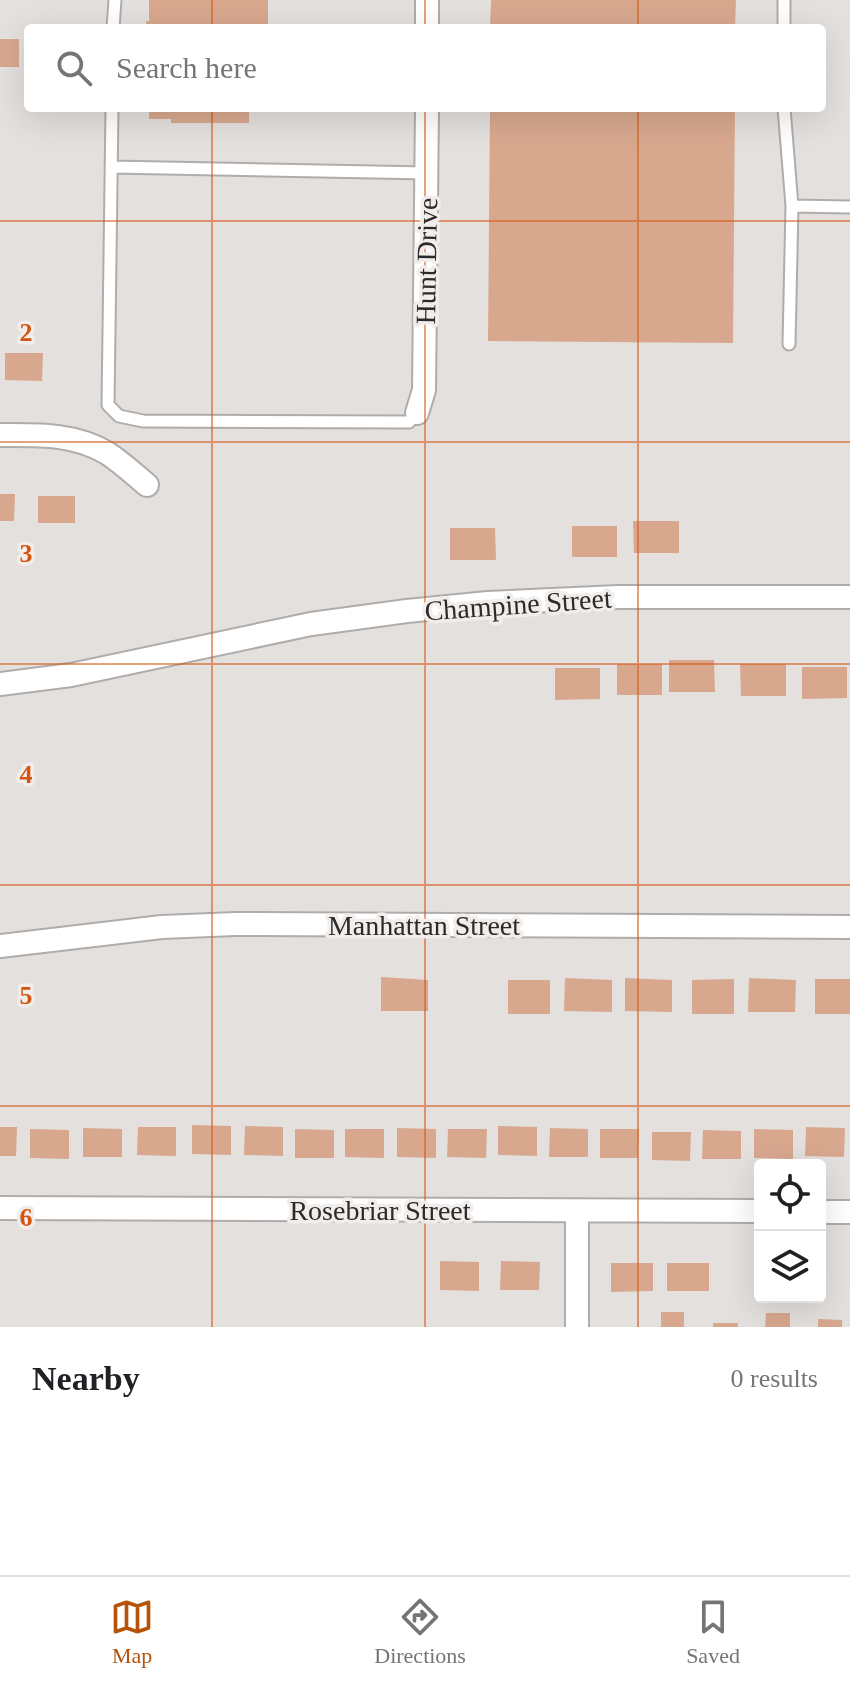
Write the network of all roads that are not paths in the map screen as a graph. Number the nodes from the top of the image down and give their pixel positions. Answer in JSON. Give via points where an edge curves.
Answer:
{"nodes":[{"id":1,"x":115,"y":0,"type":"edge"},
{"id":2,"x":427,"y":0,"type":"edge"},
{"id":3,"x":784,"y":0,"type":"edge"},
{"id":4,"x":113,"y":24,"type":"edge"},
{"id":5,"x":427,"y":24,"type":"edge"},
{"id":6,"x":784,"y":24,"type":"edge"},
{"id":7,"x":112,"y":112,"type":"edge"},
{"id":8,"x":427,"y":112,"type":"edge"},
{"id":9,"x":784,"y":112,"type":"edge"},
{"id":10,"x":111,"y":167,"type":"junction"},
{"id":11,"x":427,"y":173,"type":"junction"},
{"id":12,"x":792,"y":206,"type":"junction"},
{"id":13,"x":850,"y":207,"type":"edge"},
{"id":14,"x":789,"y":344,"type":"dead end"},
{"id":15,"x":417,"y":413,"type":"joint"},
{"id":16,"x":10,"y":435,"type":"edge"},
{"id":17,"x":147,"y":485,"type":"dead end"},
{"id":18,"x":850,"y":597,"type":"edge"},
{"id":19,"x":0,"y":684,"type":"edge"},
{"id":20,"x":850,"y":927,"type":"edge"},
{"id":21,"x":0,"y":946,"type":"edge"},
{"id":22,"x":0,"y":1208,"type":"edge"},
{"id":23,"x":577,"y":1211,"type":"junction"},
{"id":24,"x":754,"y":1211,"type":"edge"},
{"id":25,"x":826,"y":1212,"type":"edge"},
{"id":26,"x":850,"y":1212,"type":"edge"},
{"id":27,"x":577,"y":1327,"type":"edge"}],
"edges":[{"from":1,"to":4,"type":"lane"},
{"from":2,"to":5,"type":"street"},
{"from":3,"to":6,"type":"lane"},
{"from":7,"to":10,"type":"lane"},
{"from":8,"to":11,"type":"street","name":"Hunt Drive"},
{"from":9,"to":12,"type":"lane"},
{"from":10,"to":11,"type":"lane"},
{"from":10,"to":15,"type":"lane","via":[[108,405],[119,416],[143,421],[409,422]]},
{"from":11,"to":15,"type":"street","name":"Hunt Drive","via":[[424,390]]},
{"from":12,"to":13,"type":"lane"},
{"from":12,"to":14,"type":"lane"},
{"from":16,"to":17,"type":"street","via":[[81,441],[106,452]]},
{"from":18,"to":19,"type":"street","name":"Champine Street","via":[[618,597],[407,611],[311,624],[71,675]]},
{"from":20,"to":21,"type":"street","name":"Manhattan Street","via":[[235,924]]},
{"from":22,"to":23,"type":"street","name":"Rosebriar Street"},
{"from":23,"to":24,"type":"street","name":"Rosebriar Street"},
{"from":23,"to":27,"type":"street"},
{"from":25,"to":26,"type":"street"}]}
